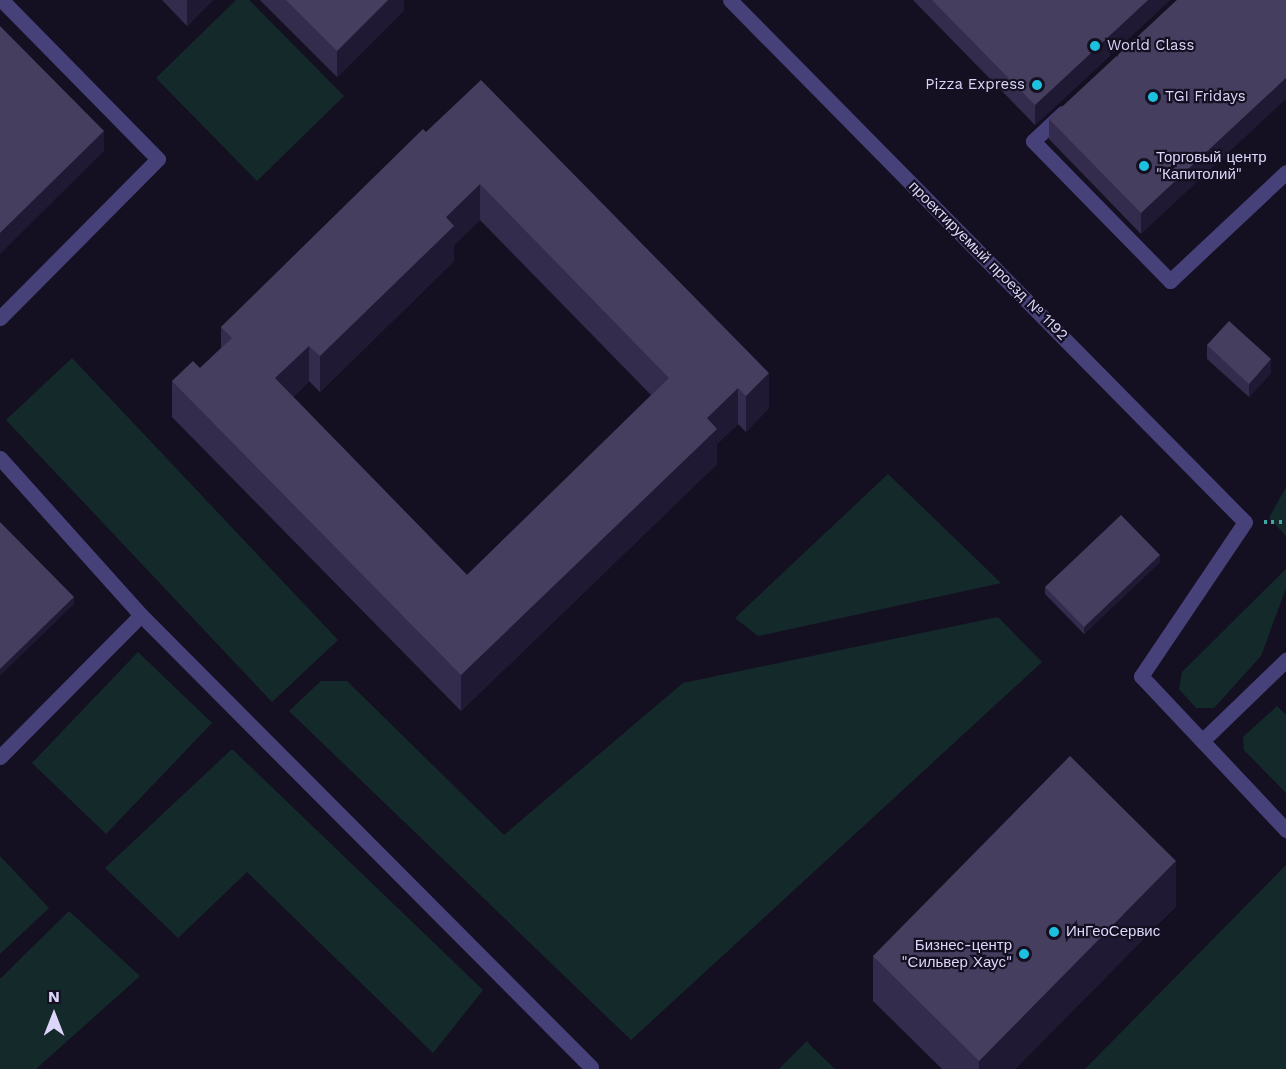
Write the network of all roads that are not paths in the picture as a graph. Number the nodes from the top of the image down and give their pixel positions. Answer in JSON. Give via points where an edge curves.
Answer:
{"nodes":[{"id":1,"x":2,"y":0,"type":"edge"},
{"id":2,"x":730,"y":0,"type":"edge"},
{"id":3,"x":1075,"y":102,"type":"edge"},
{"id":4,"x":1286,"y":172,"type":"edge"},
{"id":5,"x":0,"y":318,"type":"edge"},
{"id":6,"x":0,"y":458,"type":"edge"},
{"id":7,"x":141,"y":615,"type":"junction"},
{"id":8,"x":1285,"y":665,"type":"edge"},
{"id":9,"x":1202,"y":741,"type":"junction"},
{"id":10,"x":0,"y":757,"type":"edge"},
{"id":11,"x":1286,"y":830,"type":"edge"},
{"id":12,"x":591,"y":1067,"type":"dead end"}],
"edges":[{"from":1,"to":5,"type":"street","via":[[158,159]]},
{"from":2,"to":9,"type":"street","name":"проектируемый проезд № 1192","via":[[1245,522],[1141,676]]},
{"from":3,"to":4,"type":"street","via":[[1033,141],[1170,281]]},
{"from":6,"to":7,"type":"street"},
{"from":7,"to":10,"type":"street"},
{"from":7,"to":12,"type":"street"},
{"from":8,"to":9,"type":"street"},
{"from":9,"to":11,"type":"street"}]}
